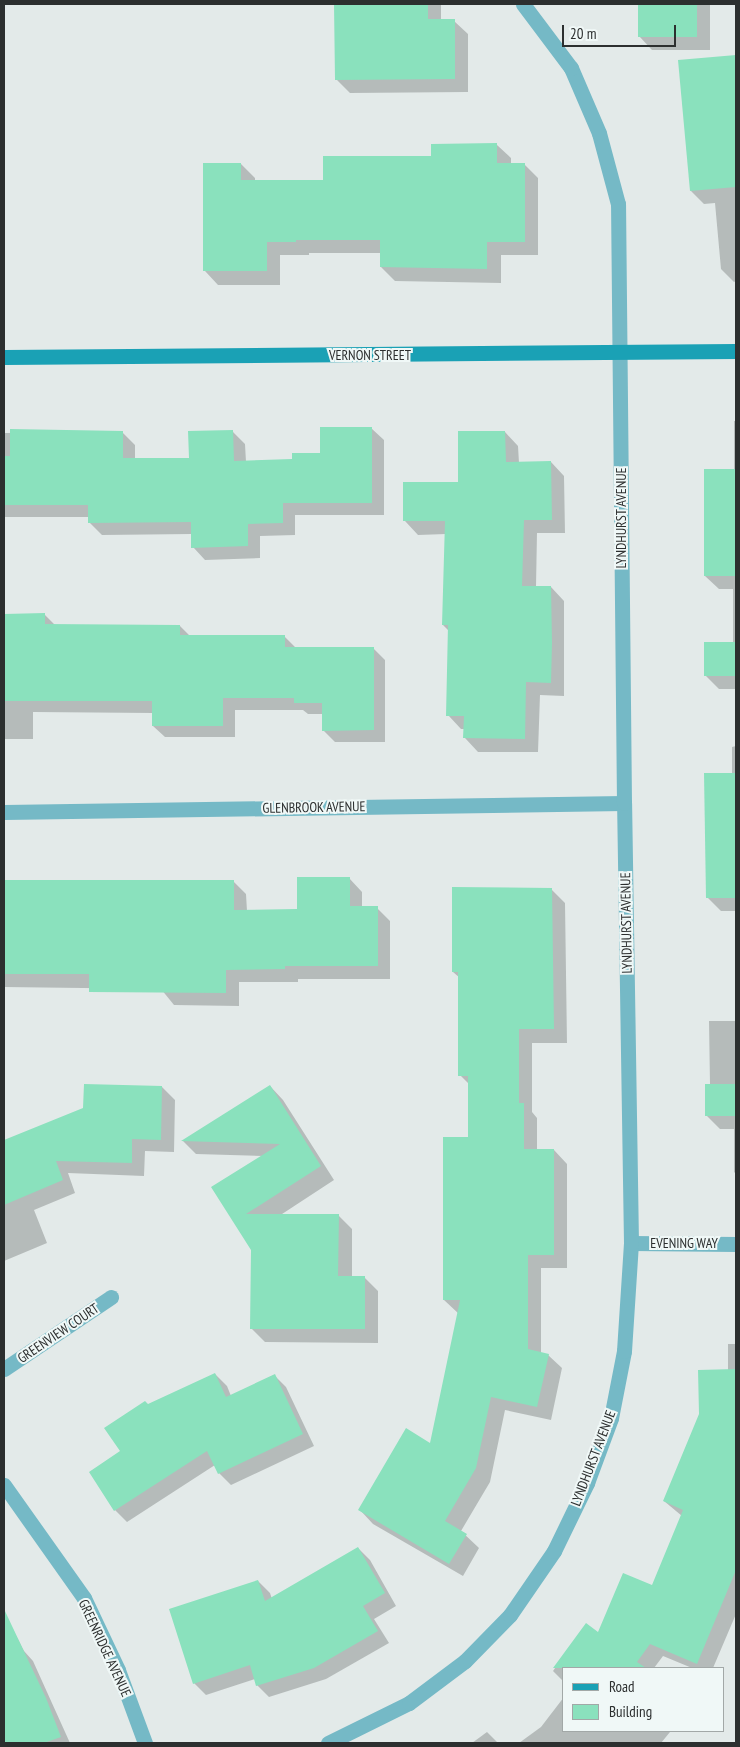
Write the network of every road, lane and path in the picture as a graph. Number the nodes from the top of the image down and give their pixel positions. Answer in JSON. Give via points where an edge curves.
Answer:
{"nodes":[{"id":1,"x":523,"y":4,"type":"edge"},
{"id":2,"x":736,"y":351,"type":"edge"},
{"id":3,"x":620,"y":353,"type":"junction"},
{"id":4,"x":4,"y":357,"type":"edge"},
{"id":5,"x":624,"y":803,"type":"junction"},
{"id":6,"x":4,"y":812,"type":"edge"},
{"id":7,"x":631,"y":1243,"type":"junction"},
{"id":8,"x":736,"y":1244,"type":"edge"},
{"id":9,"x":111,"y":1297,"type":"dead end"},
{"id":10,"x":4,"y":1369,"type":"edge"},
{"id":11,"x":4,"y":1485,"type":"edge"},
{"id":12,"x":145,"y":1743,"type":"edge"},
{"id":13,"x":328,"y":1743,"type":"edge"}],
"edges":[{"from":1,"to":3,"type":"street","name":"LYNDHURST AVENUE","via":[[571,68],[599,134],[618,204]]},
{"from":2,"to":3,"type":"street","name":"VERNON STREET"},
{"from":3,"to":4,"type":"street","name":"VERNON STREET"},
{"from":3,"to":5,"type":"street","name":"LYNDHURST AVENUE"},
{"from":5,"to":6,"type":"street","name":"GLENBROOK AVENUE"},
{"from":5,"to":7,"type":"street","name":"LYNDHURST AVENUE"},
{"from":7,"to":8,"type":"street","name":"EVENING WAY"},
{"from":7,"to":13,"type":"street","name":"LYNDHURST AVENUE","via":[[624,1351],[611,1418],[587,1483],[554,1551],[510,1615],[465,1661],[409,1703]]},
{"from":9,"to":10,"type":"street","name":"GREENVIEW COURT"},
{"from":11,"to":12,"type":"street","name":"GREENRIDGE AVENUE","via":[[84,1598],[118,1670]]}]}
